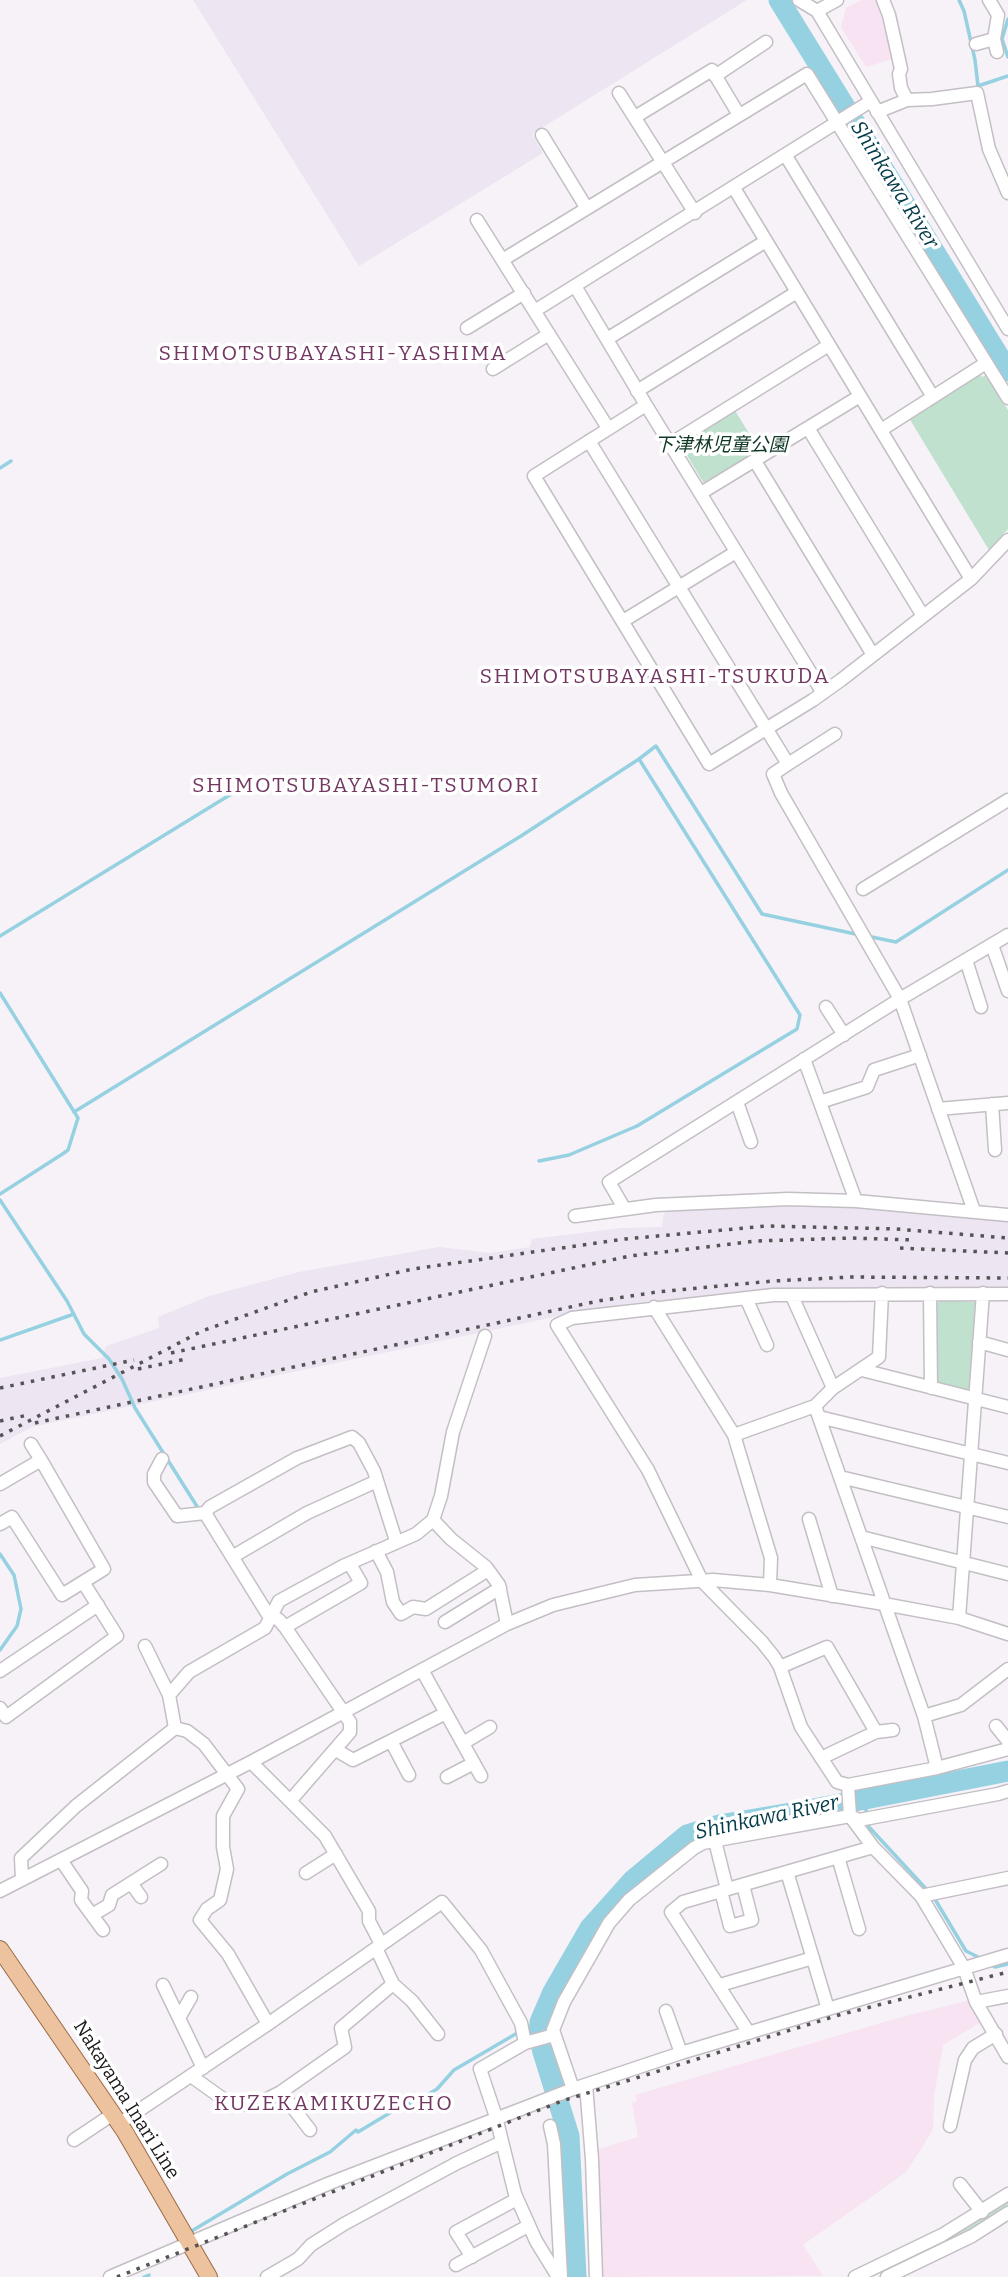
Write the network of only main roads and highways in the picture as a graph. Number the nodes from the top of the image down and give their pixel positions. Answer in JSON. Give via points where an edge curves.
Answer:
{"nodes":[{"id":1,"x":0,"y":1950,"type":"edge"},
{"id":2,"x":209,"y":2277,"type":"edge"}],
"edges":[{"from":1,"to":2,"type":"main road","name":"Nakayama Inari Line","via":[[116,2118]]}]}
